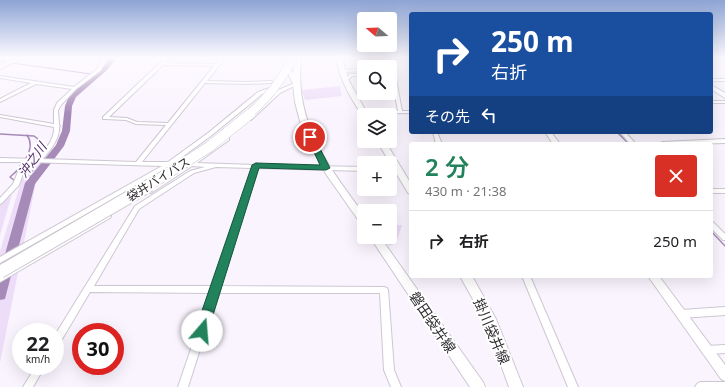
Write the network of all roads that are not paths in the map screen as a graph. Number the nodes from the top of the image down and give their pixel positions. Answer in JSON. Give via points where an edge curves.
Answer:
{"nodes":[{"id":1,"x":91,"y":76,"type":"edge"},
{"id":2,"x":150,"y":76,"type":"edge"},
{"id":3,"x":208,"y":76,"type":"edge"},
{"id":4,"x":277,"y":76,"type":"edge"},
{"id":5,"x":284,"y":76,"type":"edge"},
{"id":6,"x":292,"y":76,"type":"edge"},
{"id":7,"x":297,"y":76,"type":"edge"},
{"id":8,"x":350,"y":76,"type":"edge"},
{"id":9,"x":393,"y":76,"type":"edge"},
{"id":10,"x":0,"y":77,"type":"edge"},
{"id":11,"x":345,"y":78,"type":"joint"},
{"id":12,"x":713,"y":80,"type":"edge"},
{"id":13,"x":725,"y":80,"type":"edge"},
{"id":14,"x":36,"y":82,"type":"junction"},
{"id":15,"x":203,"y":82,"type":"junction"},
{"id":16,"x":296,"y":84,"type":"junction"},
{"id":17,"x":75,"y":88,"type":"junction"},
{"id":18,"x":713,"y":88,"type":"edge"},
{"id":19,"x":266,"y":90,"type":"junction"},
{"id":20,"x":725,"y":96,"type":"edge"},
{"id":21,"x":0,"y":101,"type":"edge"},
{"id":22,"x":713,"y":102,"type":"edge"},
{"id":23,"x":725,"y":102,"type":"edge"},
{"id":24,"x":361,"y":108,"type":"edge"},
{"id":25,"x":397,"y":112,"type":"edge"},
{"id":26,"x":400,"y":112,"type":"junction"},
{"id":27,"x":409,"y":112,"type":"edge"},
{"id":28,"x":0,"y":116,"type":"edge"},
{"id":29,"x":169,"y":124,"type":"junction"},
{"id":30,"x":58,"y":126,"type":"junction"},
{"id":31,"x":624,"y":134,"type":"edge"},
{"id":32,"x":725,"y":141,"type":"edge"},
{"id":33,"x":632,"y":142,"type":"edge"},
{"id":34,"x":704,"y":142,"type":"edge"},
{"id":35,"x":0,"y":160,"type":"edge"},
{"id":36,"x":8,"y":160,"type":"junction"},
{"id":37,"x":25,"y":160,"type":"junction"},
{"id":38,"x":38,"y":161,"type":"junction"},
{"id":39,"x":139,"y":162,"type":"junction"},
{"id":40,"x":194,"y":163,"type":"junction"},
{"id":41,"x":169,"y":164,"type":"junction"},
{"id":42,"x":220,"y":164,"type":"junction"},
{"id":43,"x":0,"y":165,"type":"edge"},
{"id":44,"x":256,"y":165,"type":"junction"},
{"id":45,"x":326,"y":168,"type":"junction"},
{"id":46,"x":357,"y":169,"type":"edge"},
{"id":47,"x":397,"y":173,"type":"edge"},
{"id":48,"x":409,"y":188,"type":"edge"},
{"id":49,"x":713,"y":191,"type":"edge"},
{"id":50,"x":725,"y":191,"type":"edge"},
{"id":51,"x":0,"y":202,"type":"edge"},
{"id":52,"x":357,"y":212,"type":"edge"},
{"id":53,"x":713,"y":226,"type":"edge"},
{"id":54,"x":725,"y":238,"type":"edge"},
{"id":55,"x":380,"y":244,"type":"edge"},
{"id":56,"x":0,"y":260,"type":"edge"},
{"id":57,"x":0,"y":266,"type":"edge"},
{"id":58,"x":0,"y":272,"type":"edge"},
{"id":59,"x":467,"y":278,"type":"edge"},
{"id":60,"x":527,"y":278,"type":"edge"},
{"id":61,"x":654,"y":278,"type":"edge"},
{"id":62,"x":0,"y":279,"type":"edge"},
{"id":63,"x":88,"y":289,"type":"junction"},
{"id":64,"x":215,"y":290,"type":"junction"},
{"id":65,"x":725,"y":312,"type":"edge"},
{"id":66,"x":681,"y":314,"type":"junction"},
{"id":67,"x":64,"y":328,"type":"edge"},
{"id":68,"x":725,"y":349,"type":"edge"},
{"id":69,"x":707,"y":350,"type":"junction"},
{"id":70,"x":35,"y":375,"type":"edge"},
{"id":71,"x":725,"y":375,"type":"edge"},
{"id":72,"x":28,"y":387,"type":"edge"},
{"id":73,"x":183,"y":387,"type":"edge"},
{"id":74,"x":396,"y":387,"type":"edge"},
{"id":75,"x":478,"y":387,"type":"edge"},
{"id":76,"x":516,"y":387,"type":"edge"},
{"id":77,"x":573,"y":387,"type":"edge"},
{"id":78,"x":700,"y":387,"type":"edge"},
{"id":79,"x":725,"y":387,"type":"edge"}],
"edges":[{"from":1,"to":17,"type":"street"},
{"from":2,"to":29,"type":"street","via":[[105,118],[127,119],[136,123]]},
{"from":3,"to":15,"type":"street"},
{"from":4,"to":57,"type":"highway","name":"袋井バイパス","via":[[253,105],[213,139],[138,188]]},
{"from":5,"to":58,"type":"highway","name":"袋井バイパス","bridge":true,"via":[[269,96],[220,139],[141,191]]},
{"from":6,"to":16,"type":"main road"},
{"from":7,"to":16,"type":"main road"},
{"from":8,"to":11,"type":"street"},
{"from":9,"to":26,"type":"street"},
{"from":10,"to":14,"type":"street"},
{"from":11,"to":24,"type":"main road"},
{"from":12,"to":13,"type":"street"},
{"from":14,"to":17,"type":"street"},
{"from":14,"to":21,"type":"street"},
{"from":15,"to":19,"type":"street","via":[[271,82]]},
{"from":15,"to":29,"type":"street"},
{"from":16,"to":19,"type":"street"},
{"from":16,"to":40,"type":"street","via":[[278,92],[217,147]]},
{"from":16,"to":45,"type":"main road","via":[[310,137]]},
{"from":17,"to":30,"type":"street","via":[[56,110]]},
{"from":18,"to":20,"type":"street"},
{"from":19,"to":41,"type":"street"},
{"from":22,"to":23,"type":"street"},
{"from":25,"to":26,"type":"street"},
{"from":26,"to":27,"type":"street"},
{"from":28,"to":30,"type":"street"},
{"from":29,"to":39,"type":"street"},
{"from":30,"to":38,"type":"street","via":[[48,149]]},
{"from":31,"to":33,"type":"street"},
{"from":32,"to":34,"type":"street"},
{"from":35,"to":36,"type":"street"},
{"from":36,"to":37,"type":"street"},
{"from":36,"to":43,"type":"street"},
{"from":37,"to":38,"type":"street"},
{"from":37,"to":51,"type":"street","via":[[16,185]]},
{"from":38,"to":39,"type":"street"},
{"from":39,"to":41,"type":"street"},
{"from":40,"to":41,"type":"street"},
{"from":40,"to":42,"type":"street"},
{"from":40,"to":62,"type":"street"},
{"from":41,"to":56,"type":"street"},
{"from":42,"to":44,"type":"street"},
{"from":42,"to":63,"type":"street","via":[[192,172],[137,208]]},
{"from":44,"to":45,"type":"street"},
{"from":44,"to":64,"type":"street"},
{"from":45,"to":46,"type":"street"},
{"from":45,"to":52,"type":"main road"},
{"from":47,"to":48,"type":"main road"},
{"from":49,"to":50,"type":"street"},
{"from":53,"to":54,"type":"street"},
{"from":55,"to":75,"type":"main road","name":"磐田袋井線"},
{"from":59,"to":76,"type":"main road","name":"掛川袋井線","via":[[490,319]]},
{"from":60,"to":77,"type":"street"},
{"from":61,"to":66,"type":"street"},
{"from":63,"to":64,"type":"street"},
{"from":63,"to":67,"type":"street"},
{"from":64,"to":73,"type":"street"},
{"from":64,"to":74,"type":"street","via":[[384,290],[389,370]]},
{"from":65,"to":66,"type":"street"},
{"from":66,"to":69,"type":"street"},
{"from":68,"to":69,"type":"street"},
{"from":69,"to":71,"type":"street"},
{"from":70,"to":72,"type":"street"},
{"from":78,"to":79,"type":"street"}]}
